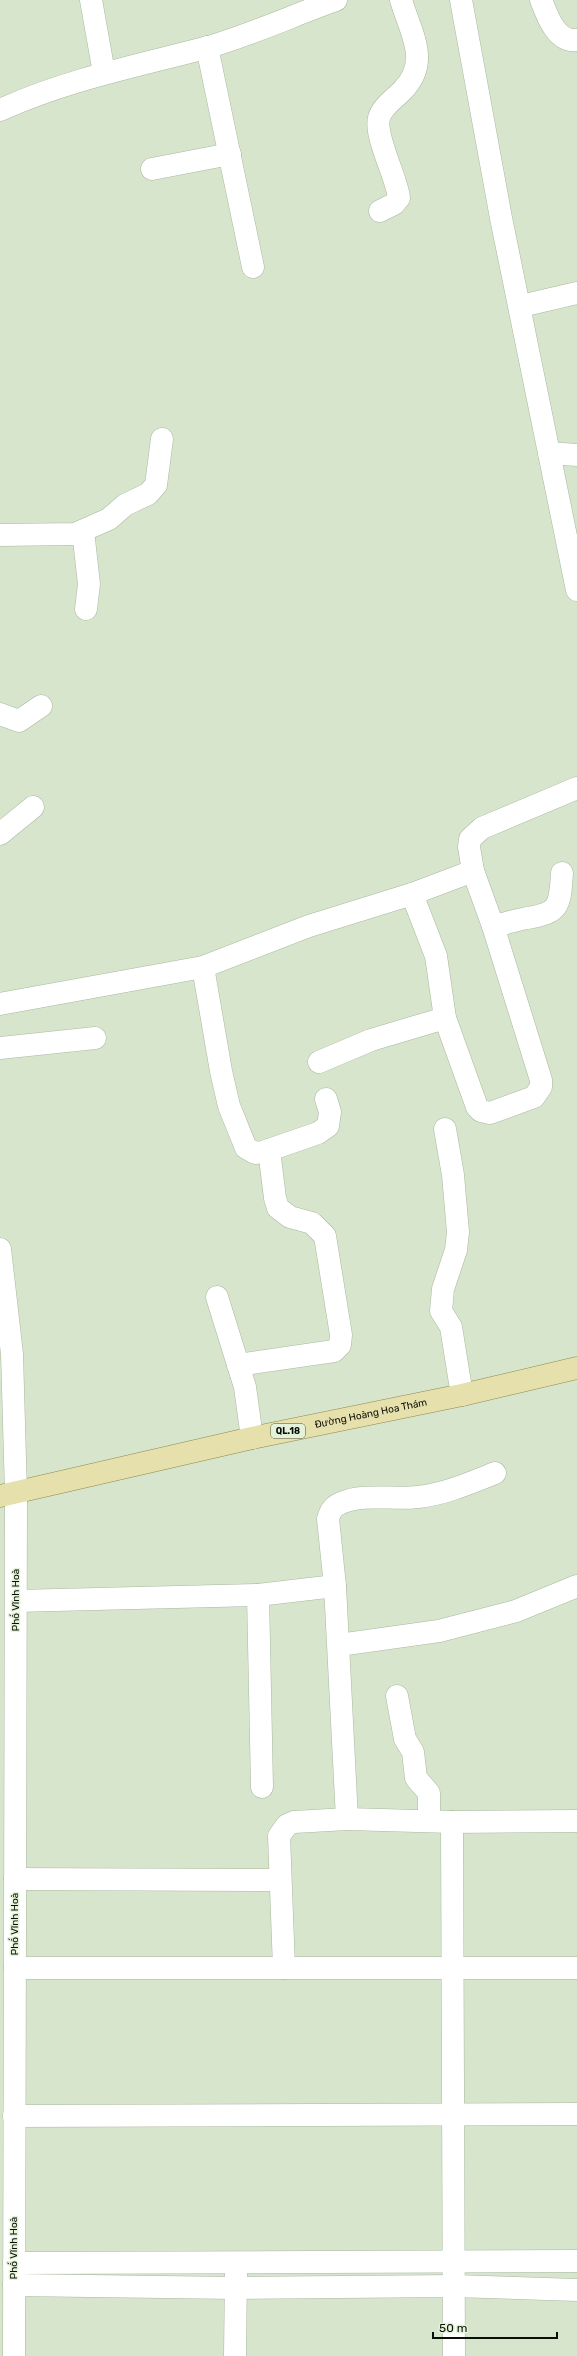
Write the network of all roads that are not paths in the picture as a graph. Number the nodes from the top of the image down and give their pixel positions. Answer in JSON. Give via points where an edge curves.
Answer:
{"nodes":[{"id":1,"x":91,"y":0,"type":"edge"},
{"id":2,"x":336,"y":0,"type":"edge"},
{"id":3,"x":401,"y":0,"type":"edge"},
{"id":4,"x":461,"y":0,"type":"edge"},
{"id":5,"x":541,"y":0,"type":"edge"},
{"id":6,"x":577,"y":40,"type":"edge"},
{"id":7,"x":207,"y":47,"type":"junction"},
{"id":8,"x":104,"y":73,"type":"junction"},
{"id":9,"x":0,"y":110,"type":"edge"},
{"id":10,"x":230,"y":154,"type":"junction"},
{"id":11,"x":152,"y":169,"type":"dead end"},
{"id":12,"x":380,"y":211,"type":"dead end"},
{"id":13,"x":253,"y":267,"type":"dead end"},
{"id":14,"x":577,"y":293,"type":"edge"},
{"id":15,"x":520,"y":306,"type":"junction"},
{"id":16,"x":162,"y":439,"type":"dead end"},
{"id":17,"x":549,"y":453,"type":"junction"},
{"id":18,"x":577,"y":455,"type":"edge"},
{"id":19,"x":83,"y":531,"type":"junction"},
{"id":20,"x":0,"y":535,"type":"edge"},
{"id":21,"x":577,"y":590,"type":"edge"},
{"id":22,"x":86,"y":609,"type":"dead end"},
{"id":23,"x":41,"y":706,"type":"dead end"},
{"id":24,"x":0,"y":714,"type":"edge"},
{"id":25,"x":577,"y":788,"type":"edge"},
{"id":26,"x":33,"y":807,"type":"dead end"},
{"id":27,"x":0,"y":834,"type":"edge"},
{"id":28,"x":473,"y":870,"type":"junction"},
{"id":29,"x":562,"y":873,"type":"dead end"},
{"id":30,"x":412,"y":894,"type":"junction"},
{"id":31,"x":493,"y":926,"type":"junction"},
{"id":32,"x":203,"y":967,"type":"junction"},
{"id":33,"x":0,"y":1004,"type":"edge"},
{"id":34,"x":445,"y":1018,"type":"junction"},
{"id":35,"x":96,"y":1038,"type":"dead end"},
{"id":36,"x":0,"y":1048,"type":"edge"},
{"id":37,"x":318,"y":1062,"type":"dead end"},
{"id":38,"x":326,"y":1099,"type":"dead end"},
{"id":39,"x":445,"y":1129,"type":"dead end"},
{"id":40,"x":269,"y":1150,"type":"junction"},
{"id":41,"x":0,"y":1249,"type":"edge"},
{"id":42,"x":217,"y":1297,"type":"dead end"},
{"id":43,"x":238,"y":1365,"type":"junction"},
{"id":44,"x":577,"y":1368,"type":"edge"},
{"id":45,"x":462,"y":1395,"type":"junction"},
{"id":46,"x":252,"y":1438,"type":"junction"},
{"id":47,"x":494,"y":1473,"type":"dead end"},
{"id":48,"x":8,"y":1494,"type":"edge"},
{"id":49,"x":335,"y":1586,"type":"junction"},
{"id":50,"x":577,"y":1586,"type":"edge"},
{"id":51,"x":258,"y":1595,"type":"junction"},
{"id":52,"x":16,"y":1601,"type":"junction"},
{"id":53,"x":8,"y":1626,"type":"edge"},
{"id":54,"x":339,"y":1645,"type":"junction"},
{"id":55,"x":397,"y":1696,"type":"dead end"},
{"id":56,"x":262,"y":1787,"type":"dead end"},
{"id":57,"x":347,"y":1819,"type":"junction"},
{"id":58,"x":429,"y":1821,"type":"junction"},
{"id":59,"x":577,"y":1821,"type":"edge"},
{"id":60,"x":452,"y":1822,"type":"junction"},
{"id":61,"x":15,"y":1880,"type":"junction"},
{"id":62,"x":279,"y":1880,"type":"junction"},
{"id":63,"x":15,"y":1968,"type":"junction"},
{"id":64,"x":284,"y":1968,"type":"junction"},
{"id":65,"x":453,"y":1968,"type":"junction"},
{"id":66,"x":577,"y":1968,"type":"edge"},
{"id":67,"x":453,"y":2114,"type":"junction"},
{"id":68,"x":577,"y":2114,"type":"edge"},
{"id":69,"x":14,"y":2116,"type":"junction"},
{"id":70,"x":454,"y":2261,"type":"junction"},
{"id":71,"x":577,"y":2261,"type":"edge"},
{"id":72,"x":236,"y":2262,"type":"junction"},
{"id":73,"x":14,"y":2263,"type":"junction"},
{"id":74,"x":14,"y":2285,"type":"junction"},
{"id":75,"x":454,"y":2286,"type":"junction"},
{"id":76,"x":236,"y":2288,"type":"junction"},
{"id":77,"x":577,"y":2290,"type":"edge"},
{"id":78,"x":14,"y":2356,"type":"edge"},
{"id":79,"x":235,"y":2356,"type":"edge"},
{"id":80,"x":454,"y":2356,"type":"edge"}],
"edges":[{"from":1,"to":8,"type":"street"},
{"from":2,"to":7,"type":"street"},
{"from":3,"to":12,"type":"street","via":[[418,63],[412,81],[383,110],[378,120],[399,198],[394,204]]},
{"from":4,"to":15,"type":"street"},
{"from":5,"to":6,"type":"street","via":[[549,19],[560,34],[568,40]]},
{"from":7,"to":8,"type":"street"},
{"from":7,"to":10,"type":"street"},
{"from":8,"to":9,"type":"street","via":[[34,94]]},
{"from":10,"to":11,"type":"street"},
{"from":10,"to":13,"type":"street"},
{"from":14,"to":15,"type":"street"},
{"from":15,"to":17,"type":"street"},
{"from":16,"to":19,"type":"street","via":[[156,486],[148,494],[125,505],[109,519]]},
{"from":17,"to":18,"type":"street"},
{"from":17,"to":21,"type":"street"},
{"from":19,"to":20,"type":"street","via":[[75,534]]},
{"from":19,"to":22,"type":"street","via":[[89,584]]},
{"from":23,"to":24,"type":"street","via":[[18,721]]},
{"from":25,"to":28,"type":"street","via":[[475,833],[468,847]]},
{"from":26,"to":27,"type":"street"},
{"from":28,"to":30,"type":"street"},
{"from":28,"to":31,"type":"street"},
{"from":29,"to":31,"type":"street","via":[[561,892],[556,907],[548,914]]},
{"from":30,"to":32,"type":"street","via":[[310,926]]},
{"from":30,"to":34,"type":"street","via":[[436,956]]},
{"from":31,"to":34,"type":"street","via":[[541,1080],[539,1093],[490,1113],[481,1111]]},
{"from":32,"to":33,"type":"street"},
{"from":32,"to":40,"type":"street","via":[[229,1106],[246,1148],[255,1153]]},
{"from":34,"to":37,"type":"street","via":[[371,1040]]},
{"from":35,"to":36,"type":"street"},
{"from":38,"to":40,"type":"street","via":[[330,1112],[328,1126],[318,1133]]},
{"from":39,"to":45,"type":"street","via":[[453,1175],[458,1232],[456,1250],[443,1289],[441,1307],[451,1327]]},
{"from":40,"to":43,"type":"street","via":[[278,1208],[290,1217],[312,1222],[325,1236],[341,1335],[340,1345],[334,1351]]},
{"from":41,"to":48,"type":"street","name":"Phố Vĩnh Hoà","via":[[12,1354]]},
{"from":42,"to":43,"type":"street"},
{"from":43,"to":46,"type":"street","via":[[245,1387]]},
{"from":44,"to":45,"type":"main road","name":"Đường Hoàng Hoa Thám","number":"QL.18"},
{"from":45,"to":46,"type":"main road","name":"Đường Hoàng Hoa Thám","number":"QL.18"},
{"from":46,"to":48,"type":"main road","name":"Đường Hoàng Hoa Thám","number":"QL.18"},
{"from":47,"to":49,"type":"street","via":[[450,1490],[418,1497],[352,1500],[340,1503],[331,1510],[328,1519]]},
{"from":48,"to":52,"type":"street","name":"Phố Vĩnh Hoà"},
{"from":49,"to":51,"type":"street"},
{"from":49,"to":54,"type":"street"},
{"from":50,"to":54,"type":"street","via":[[516,1611],[440,1631]]},
{"from":51,"to":52,"type":"street"},
{"from":51,"to":56,"type":"street"},
{"from":52,"to":53,"type":"street","name":"Phố Vĩnh Hoà"},
{"from":53,"to":61,"type":"street","name":"Phố Vĩnh Hoà"},
{"from":54,"to":57,"type":"street"},
{"from":55,"to":58,"type":"street","via":[[405,1739],[413,1752],[416,1778],[429,1793]]},
{"from":57,"to":58,"type":"street"},
{"from":57,"to":62,"type":"street","via":[[294,1822],[287,1825],[279,1836]]},
{"from":58,"to":60,"type":"street"},
{"from":59,"to":60,"type":"street"},
{"from":60,"to":65,"type":"street"},
{"from":61,"to":62,"type":"street"},
{"from":61,"to":63,"type":"street","name":"Phố Vĩnh Hoà"},
{"from":62,"to":64,"type":"street"},
{"from":63,"to":64,"type":"street"},
{"from":63,"to":69,"type":"street","name":"Phố Vĩnh Hoà"},
{"from":64,"to":65,"type":"street"},
{"from":65,"to":66,"type":"street"},
{"from":65,"to":67,"type":"street"},
{"from":67,"to":68,"type":"street"},
{"from":67,"to":69,"type":"street"},
{"from":67,"to":70,"type":"street"},
{"from":69,"to":73,"type":"street","name":"Phố Vĩnh Hoà"},
{"from":70,"to":71,"type":"street"},
{"from":70,"to":72,"type":"street"},
{"from":70,"to":75,"type":"street"},
{"from":72,"to":73,"type":"street"},
{"from":72,"to":76,"type":"street"},
{"from":73,"to":74,"type":"street","name":"Phố Vĩnh Hoà"},
{"from":74,"to":76,"type":"street"},
{"from":74,"to":78,"type":"street","name":"Phố Vĩnh Hoà"},
{"from":75,"to":76,"type":"street"},
{"from":75,"to":77,"type":"street"},
{"from":75,"to":80,"type":"street"},
{"from":76,"to":79,"type":"street"}]}
